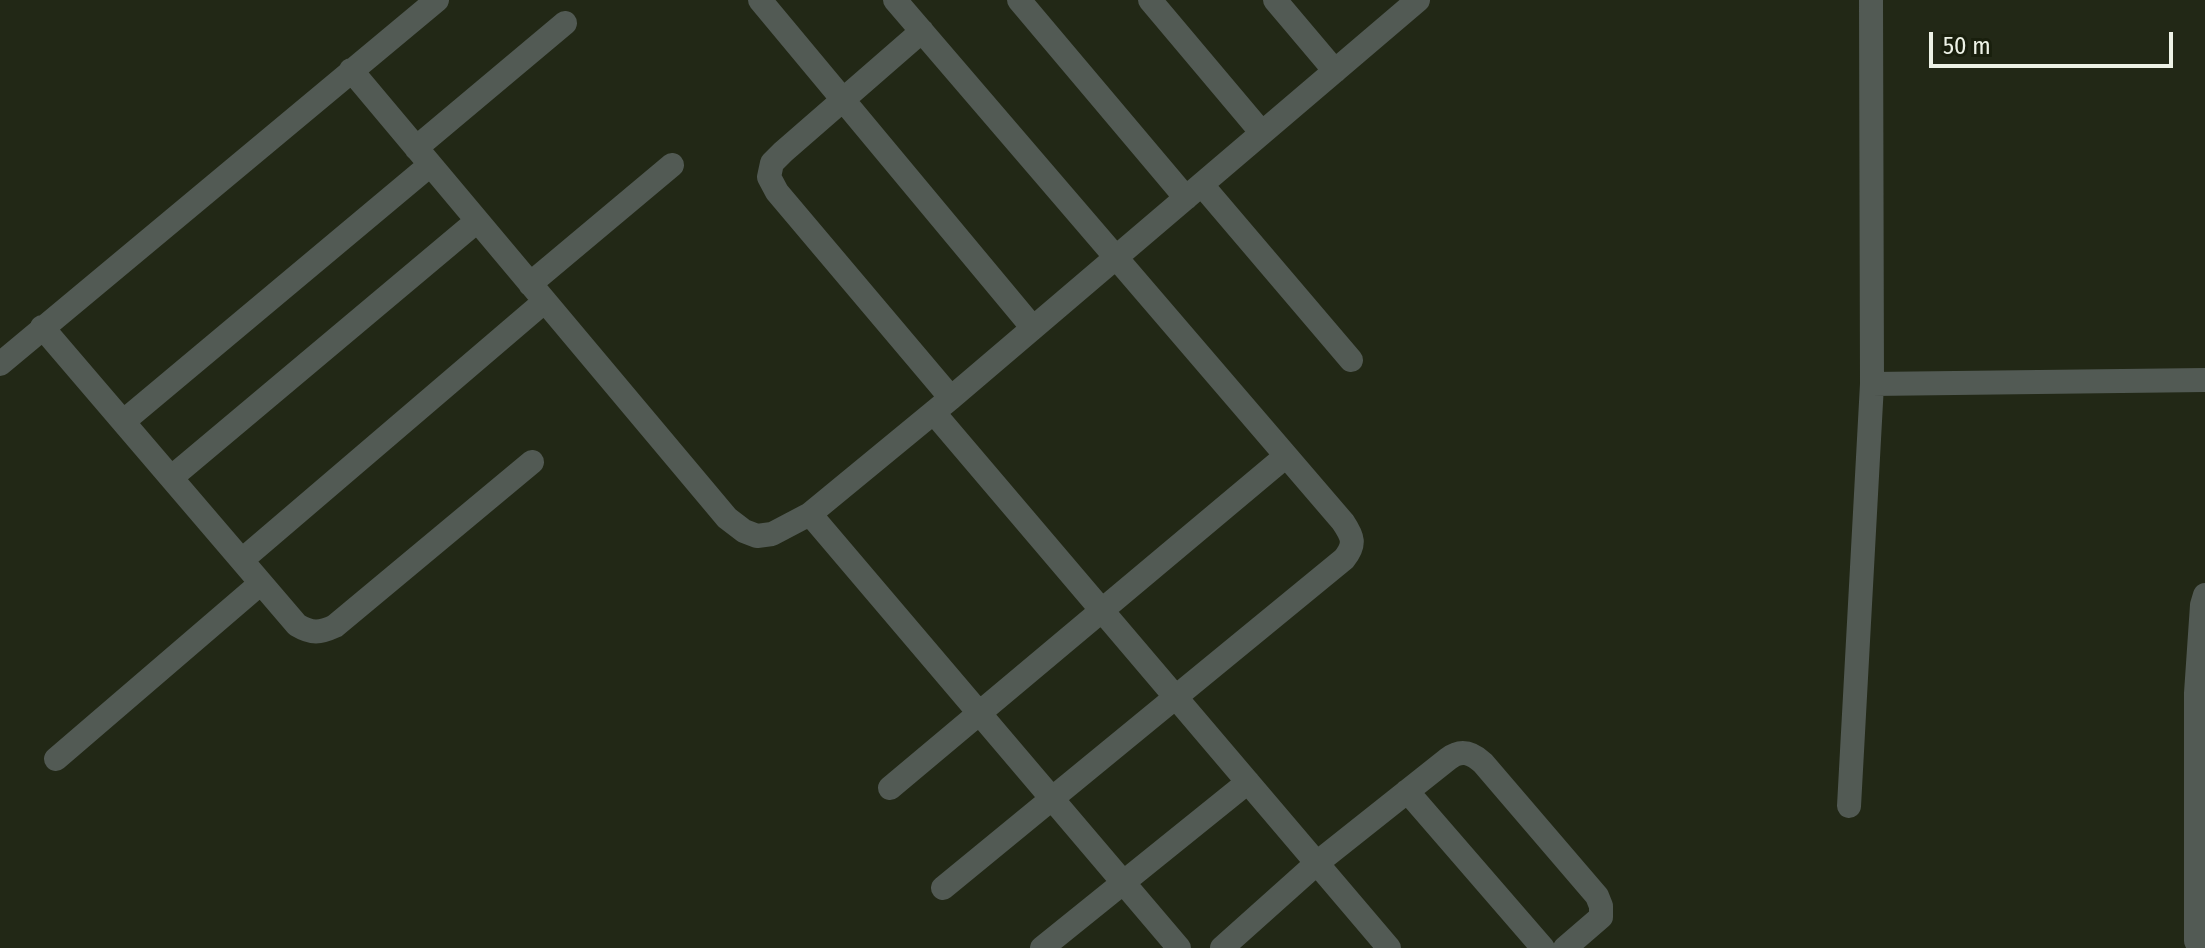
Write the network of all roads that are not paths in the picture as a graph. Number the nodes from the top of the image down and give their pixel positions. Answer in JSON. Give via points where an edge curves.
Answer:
{"nodes":[{"id":1,"x":437,"y":0,"type":"edge"},
{"id":2,"x":760,"y":0,"type":"edge"},
{"id":3,"x":895,"y":0,"type":"edge"},
{"id":4,"x":1019,"y":0,"type":"edge"},
{"id":5,"x":1150,"y":0,"type":"edge"},
{"id":6,"x":1275,"y":0,"type":"edge"},
{"id":7,"x":1418,"y":0,"type":"edge"},
{"id":8,"x":1871,"y":0,"type":"edge"},
{"id":9,"x":565,"y":23,"type":"dead end"},
{"id":10,"x":922,"y":31,"type":"junction"},
{"id":11,"x":351,"y":70,"type":"junction"},
{"id":12,"x":1335,"y":71,"type":"junction"},
{"id":13,"x":843,"y":100,"type":"junction"},
{"id":14,"x":1262,"y":133,"type":"junction"},
{"id":15,"x":423,"y":156,"type":"junction"},
{"id":16,"x":672,"y":165,"type":"dead end"},
{"id":17,"x":1194,"y":192,"type":"junction"},
{"id":18,"x":477,"y":221,"type":"junction"},
{"id":19,"x":1116,"y":257,"type":"junction"},
{"id":20,"x":538,"y":293,"type":"junction"},
{"id":21,"x":42,"y":327,"type":"junction"},
{"id":22,"x":1033,"y":328,"type":"junction"},
{"id":23,"x":1351,"y":360,"type":"dead end"},
{"id":24,"x":0,"y":364,"type":"edge"},
{"id":25,"x":2205,"y":380,"type":"edge"},
{"id":26,"x":1872,"y":384,"type":"junction"},
{"id":27,"x":943,"y":405,"type":"junction"},
{"id":28,"x":124,"y":421,"type":"junction"},
{"id":29,"x":1286,"y":456,"type":"junction"},
{"id":30,"x":532,"y":462,"type":"dead end"},
{"id":31,"x":172,"y":477,"type":"junction"},
{"id":32,"x":810,"y":514,"type":"junction"},
{"id":33,"x":242,"y":560,"type":"junction"},
{"id":34,"x":261,"y":583,"type":"junction"},
{"id":35,"x":2205,"y":595,"type":"edge"},
{"id":36,"x":1102,"y":611,"type":"junction"},
{"id":37,"x":1174,"y":696,"type":"junction"},
{"id":38,"x":979,"y":713,"type":"junction"},
{"id":39,"x":56,"y":759,"type":"dead end"},
{"id":40,"x":1248,"y":782,"type":"junction"},
{"id":41,"x":890,"y":788,"type":"dead end"},
{"id":42,"x":1407,"y":791,"type":"junction"},
{"id":43,"x":1051,"y":798,"type":"junction"},
{"id":44,"x":1849,"y":806,"type":"dead end"},
{"id":45,"x":1317,"y":863,"type":"junction"},
{"id":46,"x":1123,"y":882,"type":"junction"},
{"id":47,"x":943,"y":888,"type":"dead end"},
{"id":48,"x":1042,"y":948,"type":"edge"},
{"id":49,"x":1179,"y":948,"type":"edge"},
{"id":50,"x":1222,"y":948,"type":"edge"},
{"id":51,"x":1389,"y":948,"type":"edge"},
{"id":52,"x":1543,"y":948,"type":"edge"},
{"id":53,"x":1565,"y":948,"type":"edge"},
{"id":54,"x":2200,"y":948,"type":"edge"}],
"edges":[{"from":1,"to":11,"type":"street"},
{"from":2,"to":13,"type":"street"},
{"from":3,"to":10,"type":"street"},
{"from":4,"to":17,"type":"street"},
{"from":5,"to":14,"type":"street"},
{"from":6,"to":12,"type":"street"},
{"from":7,"to":12,"type":"street"},
{"from":8,"to":26,"type":"street"},
{"from":9,"to":15,"type":"street"},
{"from":10,"to":13,"type":"street"},
{"from":10,"to":19,"type":"street"},
{"from":11,"to":15,"type":"street"},
{"from":11,"to":21,"type":"street"},
{"from":12,"to":14,"type":"street"},
{"from":13,"to":22,"type":"street"},
{"from":13,"to":27,"type":"street","via":[[772,163],[769,177]]},
{"from":14,"to":17,"type":"street"},
{"from":15,"to":18,"type":"street"},
{"from":15,"to":28,"type":"street"},
{"from":16,"to":20,"type":"street"},
{"from":17,"to":19,"type":"street"},
{"from":17,"to":23,"type":"street"},
{"from":18,"to":20,"type":"street"},
{"from":18,"to":31,"type":"street"},
{"from":19,"to":22,"type":"street"},
{"from":19,"to":29,"type":"street"},
{"from":20,"to":32,"type":"street","via":[[727,518],[757,536]]},
{"from":20,"to":33,"type":"street"},
{"from":21,"to":24,"type":"street"},
{"from":21,"to":28,"type":"street"},
{"from":22,"to":27,"type":"street"},
{"from":25,"to":26,"type":"street"},
{"from":26,"to":44,"type":"street"},
{"from":27,"to":32,"type":"street"},
{"from":27,"to":36,"type":"street"},
{"from":28,"to":31,"type":"street"},
{"from":29,"to":36,"type":"street"},
{"from":29,"to":37,"type":"street","via":[[1343,522],[1352,549]]},
{"from":30,"to":34,"type":"street","via":[[322,633],[297,625]]},
{"from":31,"to":33,"type":"street"},
{"from":32,"to":38,"type":"street"},
{"from":33,"to":34,"type":"street"},
{"from":34,"to":39,"type":"street"},
{"from":35,"to":54,"type":"street","via":[[2196,693]]},
{"from":36,"to":37,"type":"street"},
{"from":36,"to":38,"type":"street"},
{"from":37,"to":40,"type":"street"},
{"from":37,"to":43,"type":"street"},
{"from":38,"to":41,"type":"street"},
{"from":38,"to":43,"type":"street"},
{"from":40,"to":45,"type":"street"},
{"from":40,"to":46,"type":"street"},
{"from":42,"to":45,"type":"street"},
{"from":42,"to":52,"type":"street"},
{"from":42,"to":53,"type":"street","via":[[1457,753],[1476,756],[1597,896],[1601,917]]},
{"from":43,"to":46,"type":"street"},
{"from":43,"to":47,"type":"street"},
{"from":45,"to":50,"type":"street"},
{"from":45,"to":51,"type":"street"},
{"from":46,"to":48,"type":"street"},
{"from":46,"to":49,"type":"street"}]}
